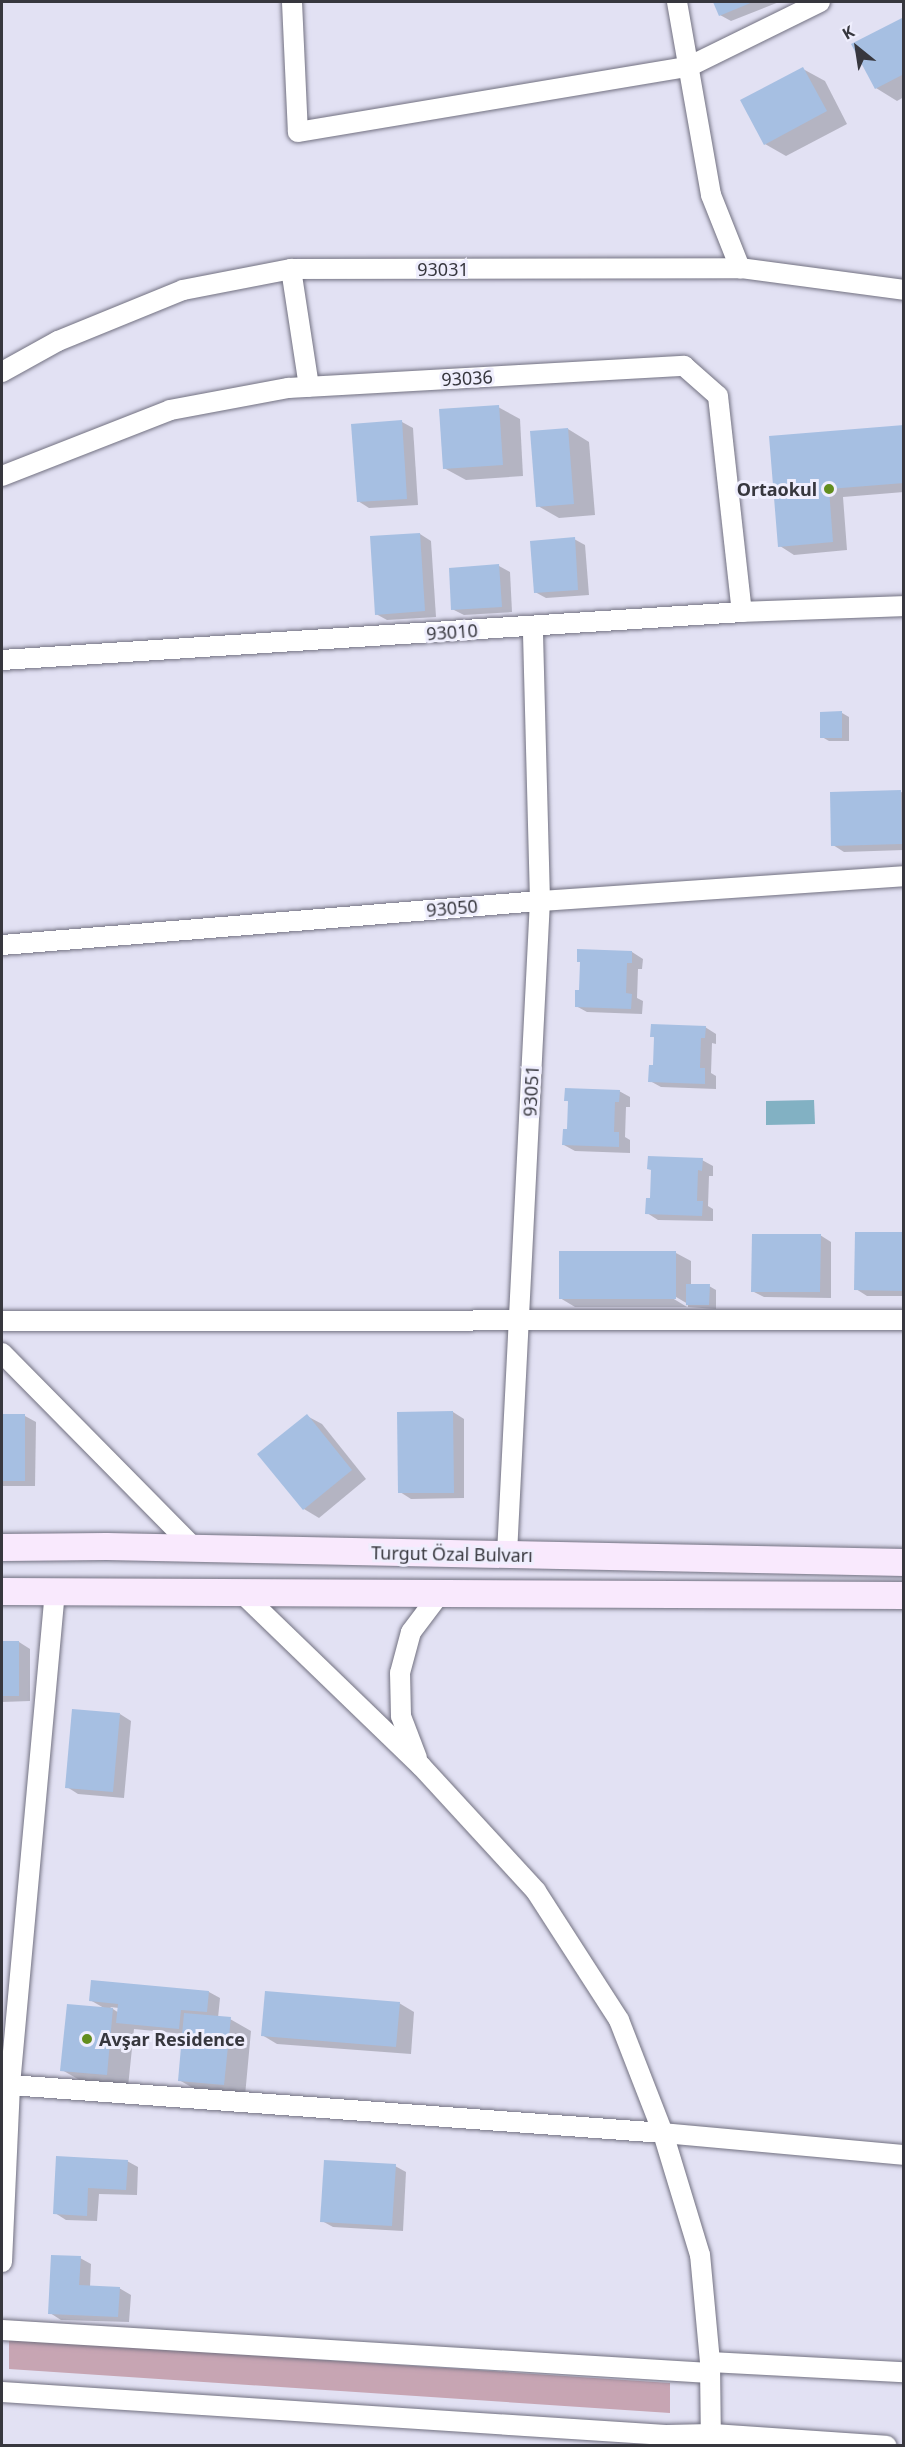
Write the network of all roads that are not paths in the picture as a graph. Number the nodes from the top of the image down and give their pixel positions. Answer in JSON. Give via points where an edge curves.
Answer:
{"nodes":[{"id":1,"x":292,"y":2,"type":"edge"},
{"id":2,"x":677,"y":2,"type":"edge"},
{"id":3,"x":820,"y":2,"type":"edge"},
{"id":4,"x":688,"y":67,"type":"junction"},
{"id":5,"x":740,"y":268,"type":"junction"},
{"id":6,"x":291,"y":269,"type":"junction"},
{"id":7,"x":903,"y":290,"type":"edge"},
{"id":8,"x":2,"y":372,"type":"edge"},
{"id":9,"x":309,"y":387,"type":"junction"},
{"id":10,"x":2,"y":476,"type":"edge"},
{"id":11,"x":903,"y":606,"type":"edge"},
{"id":12,"x":742,"y":612,"type":"junction"},
{"id":13,"x":533,"y":627,"type":"junction"},
{"id":14,"x":2,"y":660,"type":"edge"},
{"id":15,"x":903,"y":876,"type":"edge"},
{"id":16,"x":540,"y":901,"type":"junction"},
{"id":17,"x":2,"y":945,"type":"edge"},
{"id":18,"x":520,"y":1320,"type":"junction"},
{"id":19,"x":903,"y":1320,"type":"edge"},
{"id":20,"x":2,"y":1322,"type":"edge"},
{"id":21,"x":2,"y":1353,"type":"edge"},
{"id":22,"x":2,"y":1546,"type":"edge"},
{"id":23,"x":196,"y":1550,"type":"junction"},
{"id":24,"x":507,"y":1554,"type":"junction"},
{"id":25,"x":903,"y":1562,"type":"edge"},
{"id":26,"x":239,"y":1590,"type":"junction"},
{"id":27,"x":2,"y":1591,"type":"edge"},
{"id":28,"x":442,"y":1591,"type":"junction"},
{"id":29,"x":55,"y":1592,"type":"junction"},
{"id":30,"x":903,"y":1595,"type":"edge"},
{"id":31,"x":421,"y":1766,"type":"junction"},
{"id":32,"x":6,"y":2085,"type":"edge"},
{"id":33,"x":663,"y":2133,"type":"junction"},
{"id":34,"x":903,"y":2154,"type":"edge"},
{"id":35,"x":2,"y":2262,"type":"edge"},
{"id":36,"x":2,"y":2330,"type":"edge"},
{"id":37,"x":710,"y":2367,"type":"junction"},
{"id":38,"x":903,"y":2372,"type":"edge"},
{"id":39,"x":2,"y":2392,"type":"edge"},
{"id":40,"x":712,"y":2440,"type":"edge"},
{"id":41,"x":887,"y":2445,"type":"edge"}],
"edges":[{"from":1,"to":4,"type":"street","via":[[298,132]]},
{"from":2,"to":4,"type":"street"},
{"from":3,"to":4,"type":"street"},
{"from":4,"to":5,"type":"street","via":[[711,195]]},
{"from":5,"to":6,"type":"street","name":"93031"},
{"from":5,"to":7,"type":"street","name":"93031"},
{"from":6,"to":8,"type":"street","name":"93031","via":[[183,290],[58,341]]},
{"from":6,"to":9,"type":"street"},
{"from":9,"to":10,"type":"street","name":"93036","via":[[170,410]]},
{"from":9,"to":12,"type":"street","name":"93036","via":[[684,366],[718,396]]},
{"from":11,"to":12,"type":"street","name":"93010"},
{"from":12,"to":13,"type":"street","name":"93010"},
{"from":13,"to":14,"type":"street","name":"93010"},
{"from":13,"to":16,"type":"street","name":"93051"},
{"from":15,"to":16,"type":"street","name":"93050"},
{"from":16,"to":17,"type":"street","name":"93050"},
{"from":16,"to":18,"type":"street","name":"93051"},
{"from":18,"to":19,"type":"street"},
{"from":18,"to":20,"type":"street"},
{"from":18,"to":24,"type":"street","name":"93051"},
{"from":21,"to":23,"type":"street"},
{"from":22,"to":23,"type":"main road","name":"Turgut Özal Bulvarı"},
{"from":23,"to":24,"type":"main road","name":"Turgut Özal Bulvarı"},
{"from":24,"to":25,"type":"main road","name":"Turgut Özal Bulvarı"},
{"from":26,"to":28,"type":"main road","name":"Turgut Özal Bulvarı"},
{"from":26,"to":29,"type":"main road","name":"Turgut Özal Bulvarı"},
{"from":26,"to":31,"type":"street"},
{"from":27,"to":29,"type":"main road","name":"Turgut Özal Bulvarı"},
{"from":28,"to":30,"type":"main road","name":"Turgut Özal Bulvarı"},
{"from":28,"to":31,"type":"street","via":[[411,1632],[400,1673],[401,1716]]},
{"from":29,"to":32,"type":"street"},
{"from":31,"to":33,"type":"street","via":[[536,1891],[619,2020]]},
{"from":32,"to":33,"type":"street"},
{"from":32,"to":35,"type":"street"},
{"from":33,"to":34,"type":"street"},
{"from":33,"to":37,"type":"street","via":[[700,2254]]},
{"from":36,"to":37,"type":"street"},
{"from":37,"to":38,"type":"street"},
{"from":37,"to":40,"type":"street"},
{"from":39,"to":40,"type":"street"},
{"from":40,"to":41,"type":"street"}]}
